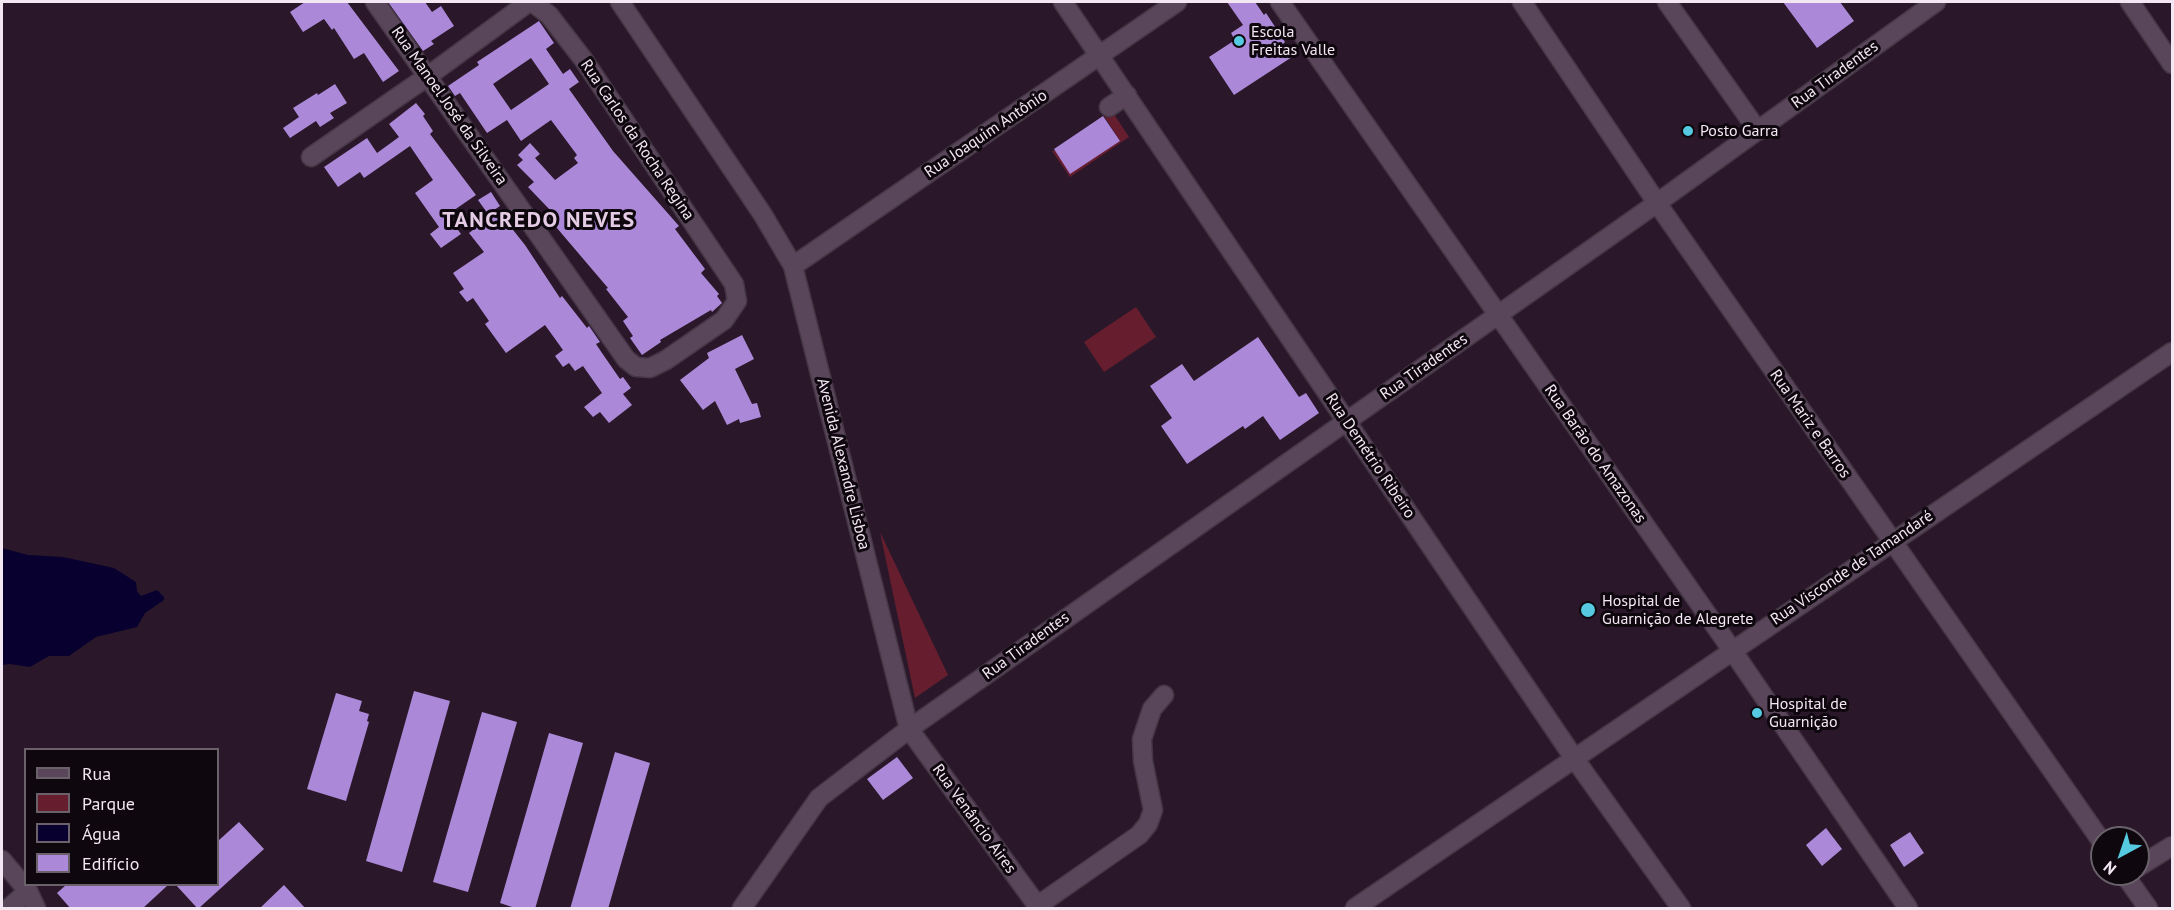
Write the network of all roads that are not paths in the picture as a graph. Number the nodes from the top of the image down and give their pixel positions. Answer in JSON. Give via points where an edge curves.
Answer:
{"nodes":[{"id":1,"x":375,"y":2,"type":"edge"},
{"id":2,"x":531,"y":2,"type":"edge"},
{"id":3,"x":620,"y":2,"type":"edge"},
{"id":4,"x":1063,"y":2,"type":"edge"},
{"id":5,"x":1177,"y":2,"type":"edge"},
{"id":6,"x":1280,"y":2,"type":"edge"},
{"id":7,"x":1522,"y":2,"type":"edge"},
{"id":8,"x":1667,"y":2,"type":"edge"},
{"id":9,"x":1936,"y":2,"type":"edge"},
{"id":10,"x":2130,"y":2,"type":"edge"},
{"id":11,"x":1101,"y":55,"type":"junction"},
{"id":12,"x":2172,"y":64,"type":"edge"},
{"id":13,"x":428,"y":76,"type":"junction"},
{"id":14,"x":1128,"y":95,"type":"junction"},
{"id":15,"x":1109,"y":107,"type":"dead end"},
{"id":16,"x":1758,"y":131,"type":"junction"},
{"id":17,"x":311,"y":157,"type":"dead end"},
{"id":18,"x":1657,"y":203,"type":"junction"},
{"id":19,"x":794,"y":266,"type":"junction"},
{"id":20,"x":1498,"y":316,"type":"junction"},
{"id":21,"x":2172,"y":352,"type":"edge"},
{"id":22,"x":626,"y":359,"type":"joint"},
{"id":23,"x":1346,"y":420,"type":"junction"},
{"id":24,"x":1892,"y":542,"type":"junction"},
{"id":25,"x":1732,"y":650,"type":"junction"},
{"id":26,"x":1164,"y":695,"type":"dead end"},
{"id":27,"x":909,"y":729,"type":"junction"},
{"id":28,"x":1574,"y":758,"type":"junction"},
{"id":29,"x":2091,"y":826,"type":"edge"},
{"id":30,"x":2172,"y":846,"type":"edge"},
{"id":31,"x":2,"y":860,"type":"edge"},
{"id":32,"x":2150,"y":860,"type":"edge"},
{"id":33,"x":2136,"y":886,"type":"edge"},
{"id":34,"x":28,"y":891,"type":"junction"},
{"id":35,"x":1038,"y":907,"type":"edge"},
{"id":36,"x":9,"y":909,"type":"edge"},
{"id":37,"x":36,"y":909,"type":"edge"},
{"id":38,"x":742,"y":909,"type":"edge"},
{"id":39,"x":1355,"y":909,"type":"edge"},
{"id":40,"x":1681,"y":909,"type":"edge"},
{"id":41,"x":1908,"y":909,"type":"edge"},
{"id":42,"x":2148,"y":909,"type":"edge"}],
"edges":[{"from":1,"to":13,"type":"street","name":"Rua Manoel José da Silveira"},
{"from":2,"to":13,"type":"street"},
{"from":2,"to":22,"type":"street","name":"Rua Carlos da Rocha Regina","via":[[549,15],[583,59],[734,285],[737,301],[724,320],[666,360],[650,368],[636,367]]},
{"from":3,"to":19,"type":"street","name":"Avenida Alexandre Lisboa"},
{"from":4,"to":11,"type":"street","name":"Rua Demétrio Ribeiro"},
{"from":5,"to":11,"type":"street","name":"Rua Joaquim Antônio"},
{"from":6,"to":20,"type":"street","name":"Rua Barão do Amazonas"},
{"from":7,"to":18,"type":"street","name":"Rua Mariz e Barros"},
{"from":8,"to":16,"type":"street"},
{"from":9,"to":16,"type":"street","name":"Rua Tiradentes"},
{"from":10,"to":12,"type":"street"},
{"from":11,"to":14,"type":"street","name":"Rua Demétrio Ribeiro"},
{"from":11,"to":19,"type":"street","name":"Rua Joaquim Antônio"},
{"from":13,"to":17,"type":"street"},
{"from":13,"to":22,"type":"street","name":"Rua Manoel José da Silveira"},
{"from":14,"to":15,"type":"street"},
{"from":14,"to":23,"type":"street","name":"Rua Demétrio Ribeiro"},
{"from":16,"to":18,"type":"street","name":"Rua Tiradentes"},
{"from":18,"to":20,"type":"street","name":"Rua Tiradentes"},
{"from":18,"to":24,"type":"street","name":"Rua Mariz e Barros"},
{"from":19,"to":27,"type":"street","name":"Avenida Alexandre Lisboa"},
{"from":20,"to":23,"type":"street","name":"Rua Tiradentes"},
{"from":20,"to":25,"type":"street","name":"Rua Barão do Amazonas"},
{"from":21,"to":24,"type":"street","name":"Rua Visconde de Tamandaré"},
{"from":23,"to":27,"type":"street","name":"Rua Tiradentes"},
{"from":23,"to":28,"type":"street","name":"Rua Demétrio Ribeiro"},
{"from":24,"to":25,"type":"street","name":"Rua Visconde de Tamandaré"},
{"from":24,"to":29,"type":"street","name":"Rua Mariz e Barros"},
{"from":25,"to":28,"type":"street","name":"Rua Visconde de Tamandaré"},
{"from":25,"to":41,"type":"street","name":"Rua Barão do Amazonas"},
{"from":26,"to":35,"type":"street","via":[[1152,709],[1142,739],[1153,810],[1148,824],[1139,835]]},
{"from":27,"to":35,"type":"street","name":"Rua Venâncio Aires"},
{"from":27,"to":38,"type":"street","via":[[819,798]]},
{"from":28,"to":39,"type":"street","name":"Rua Visconde de Tamandaré"},
{"from":28,"to":40,"type":"street","name":"Rua Demétrio Ribeiro"},
{"from":30,"to":32,"type":"street"},
{"from":31,"to":34,"type":"street"},
{"from":33,"to":42,"type":"street"},
{"from":34,"to":36,"type":"street"},
{"from":34,"to":37,"type":"street"}]}
